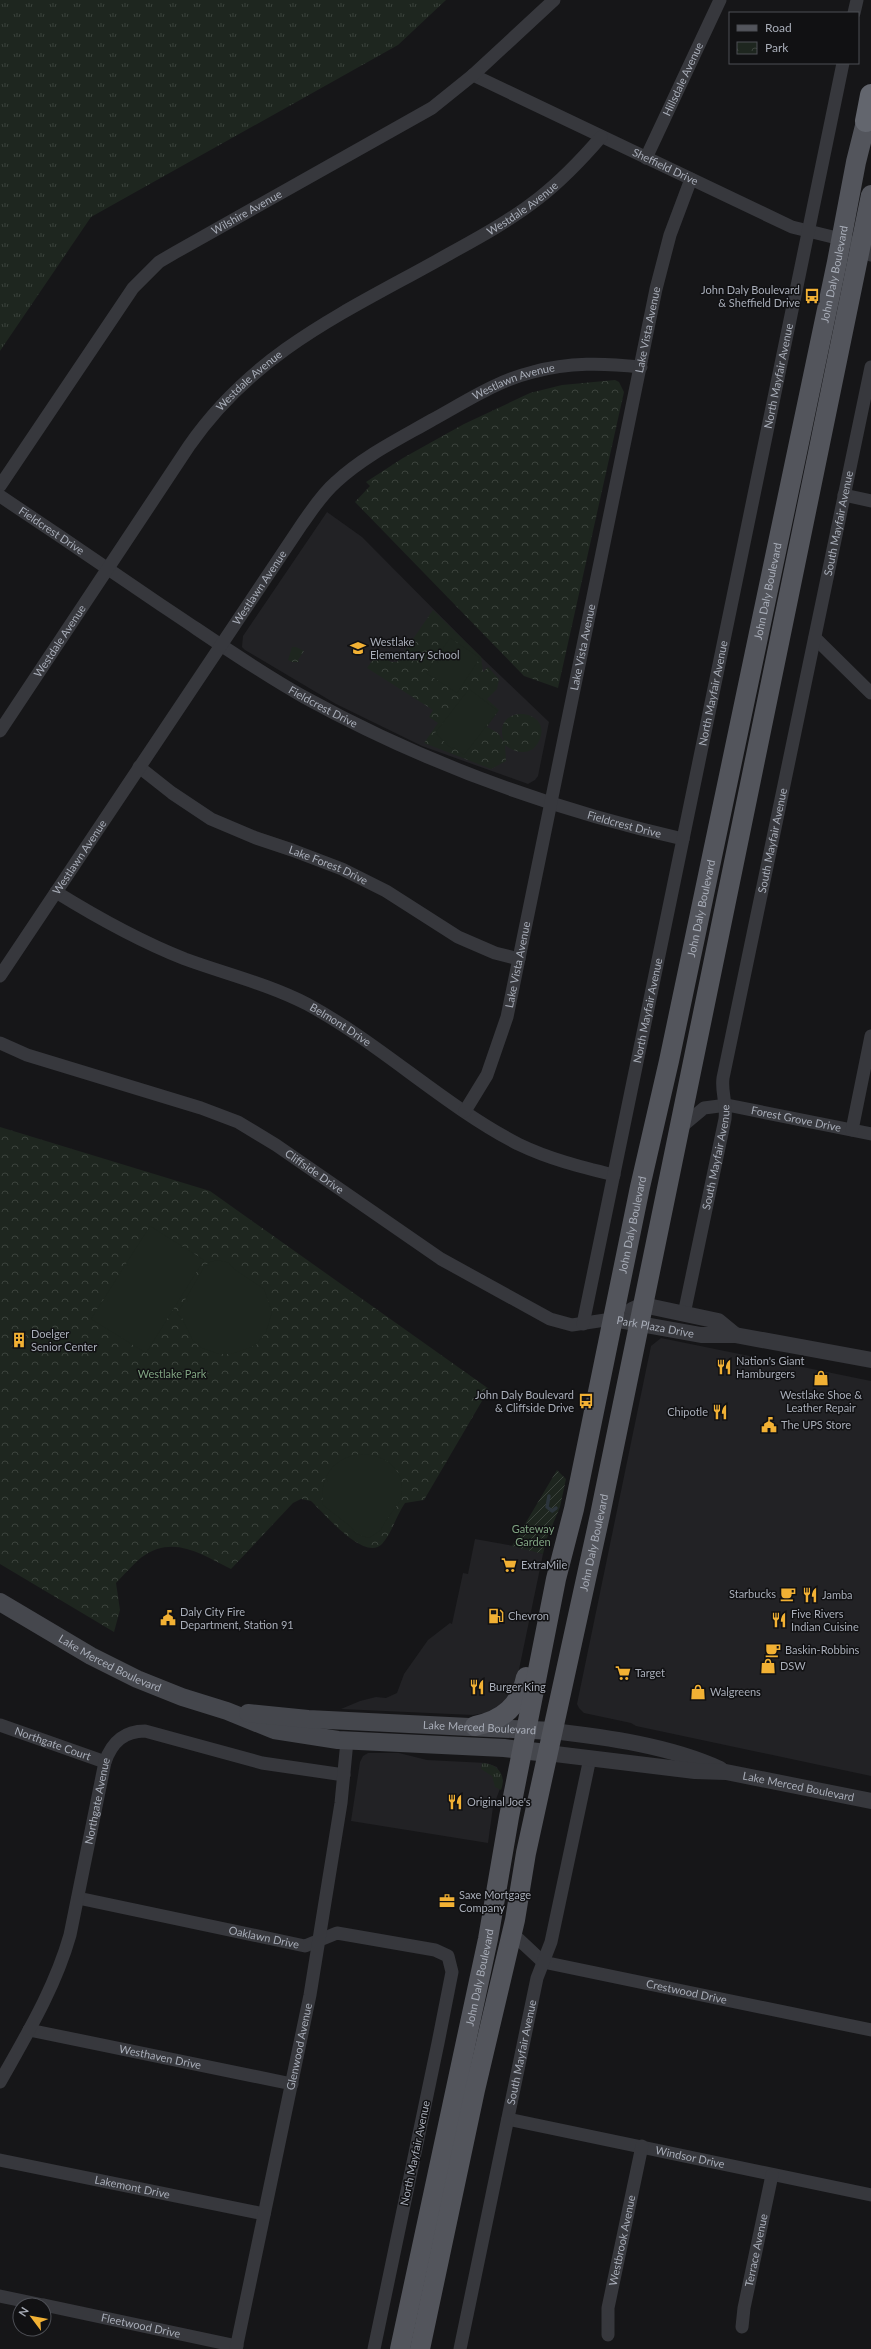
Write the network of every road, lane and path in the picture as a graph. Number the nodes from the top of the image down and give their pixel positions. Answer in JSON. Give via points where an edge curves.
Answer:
{"nodes":[{"id":1,"x":554,"y":0,"type":"edge"},
{"id":2,"x":720,"y":0,"type":"edge"},
{"id":3,"x":857,"y":0,"type":"edge"},
{"id":4,"x":854,"y":12,"type":"edge"},
{"id":5,"x":843,"y":64,"type":"edge"},
{"id":6,"x":473,"y":75,"type":"junction"},
{"id":7,"x":871,"y":95,"type":"edge"},
{"id":8,"x":868,"y":112,"type":"edge"},
{"id":9,"x":602,"y":137,"type":"junction"},
{"id":10,"x":646,"y":158,"type":"junction"},
{"id":11,"x":691,"y":179,"type":"junction"},
{"id":12,"x":871,"y":195,"type":"edge"},
{"id":13,"x":809,"y":232,"type":"junction"},
{"id":14,"x":841,"y":239,"type":"junction"},
{"id":15,"x":868,"y":246,"type":"edge"},
{"id":16,"x":641,"y":367,"type":"junction"},
{"id":17,"x":871,"y":367,"type":"edge"},
{"id":18,"x":0,"y":486,"type":"edge"},
{"id":19,"x":0,"y":496,"type":"edge"},
{"id":20,"x":844,"y":496,"type":"junction"},
{"id":21,"x":871,"y":501,"type":"edge"},
{"id":22,"x":108,"y":569,"type":"junction"},
{"id":23,"x":815,"y":638,"type":"junction"},
{"id":24,"x":221,"y":645,"type":"junction"},
{"id":25,"x":871,"y":693,"type":"edge"},
{"id":26,"x":0,"y":731,"type":"edge"},
{"id":27,"x":140,"y":767,"type":"junction"},
{"id":28,"x":552,"y":804,"type":"junction"},
{"id":29,"x":683,"y":839,"type":"junction"},
{"id":30,"x":56,"y":892,"type":"junction"},
{"id":31,"x":519,"y":959,"type":"junction"},
{"id":32,"x":0,"y":976,"type":"edge"},
{"id":33,"x":871,"y":1036,"type":"edge"},
{"id":34,"x":0,"y":1043,"type":"edge"},
{"id":35,"x":727,"y":1105,"type":"junction"},
{"id":36,"x":465,"y":1111,"type":"junction"},
{"id":37,"x":680,"y":1128,"type":"junction"},
{"id":38,"x":852,"y":1130,"type":"junction"},
{"id":39,"x":871,"y":1134,"type":"edge"},
{"id":40,"x":614,"y":1175,"type":"junction"},
{"id":41,"x":641,"y":1314,"type":"junction"},
{"id":42,"x":684,"y":1314,"type":"junction"},
{"id":43,"x":612,"y":1319,"type":"junction"},
{"id":44,"x":583,"y":1324,"type":"junction"},
{"id":45,"x":735,"y":1335,"type":"junction"},
{"id":46,"x":871,"y":1360,"type":"edge"},
{"id":47,"x":559,"y":1568,"type":"junction"},
{"id":48,"x":0,"y":1602,"type":"edge"},
{"id":49,"x":227,"y":1711,"type":"junction"},
{"id":50,"x":308,"y":1720,"type":"junction"},
{"id":51,"x":370,"y":1722,"type":"junction"},
{"id":52,"x":0,"y":1725,"type":"edge"},
{"id":53,"x":475,"y":1726,"type":"junction"},
{"id":54,"x":526,"y":1729,"type":"junction"},
{"id":55,"x":552,"y":1731,"type":"junction"},
{"id":56,"x":347,"y":1741,"type":"junction"},
{"id":57,"x":522,"y":1750,"type":"junction"},
{"id":58,"x":547,"y":1753,"type":"junction"},
{"id":59,"x":590,"y":1758,"type":"junction"},
{"id":60,"x":105,"y":1762,"type":"junction"},
{"id":61,"x":726,"y":1772,"type":"junction"},
{"id":62,"x":344,"y":1776,"type":"junction"},
{"id":63,"x":871,"y":1801,"type":"edge"},
{"id":64,"x":78,"y":1898,"type":"junction"},
{"id":65,"x":512,"y":1933,"type":"junction"},
{"id":66,"x":320,"y":1940,"type":"junction"},
{"id":67,"x":448,"y":1956,"type":"joint"},
{"id":68,"x":543,"y":1962,"type":"junction"},
{"id":69,"x":29,"y":2030,"type":"junction"},
{"id":70,"x":871,"y":2030,"type":"edge"},
{"id":71,"x":0,"y":2082,"type":"edge"},
{"id":72,"x":292,"y":2084,"type":"junction"},
{"id":73,"x":508,"y":2119,"type":"junction"},
{"id":74,"x":642,"y":2146,"type":"junction"},
{"id":75,"x":0,"y":2160,"type":"edge"},
{"id":76,"x":772,"y":2175,"type":"junction"},
{"id":77,"x":871,"y":2195,"type":"edge"},
{"id":78,"x":264,"y":2214,"type":"junction"},
{"id":79,"x":0,"y":2296,"type":"edge"},
{"id":80,"x":12,"y":2298,"type":"edge"},
{"id":81,"x":52,"y":2307,"type":"edge"},
{"id":82,"x":742,"y":2327,"type":"dead end"},
{"id":83,"x":608,"y":2335,"type":"dead end"},
{"id":84,"x":237,"y":2347,"type":"edge"},
{"id":85,"x":374,"y":2349,"type":"edge"},
{"id":86,"x":400,"y":2349,"type":"edge"},
{"id":87,"x":420,"y":2349,"type":"edge"},
{"id":88,"x":460,"y":2349,"type":"edge"}],
"edges":[{"from":1,"to":6,"type":"street","name":"Wilshire Avenue"},
{"from":2,"to":10,"type":"street","name":"Hillsdale Avenue"},
{"from":3,"to":4,"type":"street"},
{"from":5,"to":13,"type":"street","name":"North Mayfair Avenue"},
{"from":6,"to":9,"type":"street","name":"Sheffield Drive"},
{"from":6,"to":18,"type":"street","name":"Wilshire Avenue","via":[[432,108],[176,252],[144,274]]},
{"from":7,"to":8,"type":"highway"},
{"from":8,"to":14,"type":"main road","name":"John Daly Boulevard"},
{"from":9,"to":10,"type":"street","name":"Sheffield Drive"},
{"from":9,"to":22,"type":"street","name":"Westdale Avenue","via":[[557,183],[519,212],[309,332],[256,370],[224,401],[200,430]]},
{"from":10,"to":11,"type":"street","name":"Sheffield Drive"},
{"from":11,"to":13,"type":"street","name":"Sheffield Drive","via":[[792,227]]},
{"from":11,"to":16,"type":"street","name":"Lake Vista Avenue","via":[[678,210],[662,262]]},
{"from":12,"to":15,"type":"main road","name":"John Daly Boulevard"},
{"from":13,"to":14,"type":"street","name":"Sheffield Drive"},
{"from":13,"to":29,"type":"street","name":"North Mayfair Avenue"},
{"from":14,"to":15,"type":"street","name":"Sheffield Drive"},
{"from":14,"to":43,"type":"main road","name":"John Daly Boulevard","via":[[669,1061]]},
{"from":15,"to":37,"type":"main road","name":"John Daly Boulevard"},
{"from":16,"to":24,"type":"street","name":"Westlawn Avenue","via":[[576,364],[525,374],[488,389],[377,451],[335,482],[317,502]]},
{"from":16,"to":28,"type":"street","name":"Lake Vista Avenue"},
{"from":17,"to":20,"type":"street","name":"South Mayfair Avenue"},
{"from":19,"to":22,"type":"street","name":"Fieldcrest Drive"},
{"from":20,"to":21,"type":"street"},
{"from":20,"to":23,"type":"street","name":"South Mayfair Avenue"},
{"from":22,"to":24,"type":"street","name":"Fieldcrest Drive"},
{"from":22,"to":26,"type":"street","name":"Westdale Avenue"},
{"from":23,"to":25,"type":"street"},
{"from":23,"to":35,"type":"street","name":"South Mayfair Avenue","via":[[723,1078],[723,1094]]},
{"from":24,"to":27,"type":"street","name":"Westlawn Avenue"},
{"from":24,"to":28,"type":"street","name":"Fieldcrest Drive","via":[[303,696],[409,750],[477,779]]},
{"from":27,"to":30,"type":"street","name":"Westlawn Avenue"},
{"from":27,"to":31,"type":"street","name":"Lake Forest Drive","via":[[172,793],[211,819],[342,869],[386,892],[464,940],[495,953]]},
{"from":28,"to":29,"type":"street","name":"Fieldcrest Drive"},
{"from":28,"to":31,"type":"street","name":"Lake Vista Avenue"},
{"from":29,"to":40,"type":"street","name":"North Mayfair Avenue"},
{"from":30,"to":32,"type":"street","name":"Westlawn Avenue"},
{"from":30,"to":36,"type":"street","name":"Belmont Drive","via":[[140,939],[185,959],[263,984],[306,1004],[350,1029]]},
{"from":31,"to":36,"type":"street","name":"Lake Vista Avenue","via":[[502,1037],[487,1075]]},
{"from":33,"to":38,"type":"street"},
{"from":34,"to":44,"type":"street","name":"Cliffside Drive","via":[[27,1055],[201,1108],[238,1122],[464,1273],[550,1319],[572,1325]]},
{"from":35,"to":37,"type":"street","name":"Forest Grove Drive","via":[[704,1108]]},
{"from":35,"to":38,"type":"street","name":"Forest Grove Drive"},
{"from":35,"to":42,"type":"street","name":"South Mayfair Avenue"},
{"from":36,"to":40,"type":"street","name":"Belmont Drive","via":[[502,1135],[535,1152],[568,1164]]},
{"from":37,"to":41,"type":"main road","name":"John Daly Boulevard"},
{"from":38,"to":39,"type":"street","name":"Forest Grove Drive"},
{"from":40,"to":44,"type":"street","name":"North Mayfair Avenue"},
{"from":41,"to":42,"type":"street","name":"Park Plaza Drive"},
{"from":41,"to":43,"type":"street","name":"Park Plaza Drive"},
{"from":41,"to":45,"type":"street","name":"Park Plaza Drive","via":[[701,1335]]},
{"from":41,"to":55,"type":"main road","name":"John Daly Boulevard"},
{"from":42,"to":45,"type":"street","name":"Park Plaza Drive","via":[[718,1321]]},
{"from":43,"to":44,"type":"street","name":"Cliffside Drive"},
{"from":43,"to":47,"type":"main road","name":"John Daly Boulevard","via":[[574,1509]]},
{"from":45,"to":46,"type":"street","name":"Park Plaza Drive"},
{"from":47,"to":53,"type":"main road","via":[[542,1598],[522,1695],[511,1710],[501,1717]]},
{"from":47,"to":54,"type":"main road","name":"John Daly Boulevard"},
{"from":48,"to":49,"type":"main road","name":"Lake Merced Boulevard","via":[[91,1656],[137,1679],[182,1698]]},
{"from":49,"to":50,"type":"main road","name":"Lake Merced Boulevard"},
{"from":49,"to":56,"type":"main road","name":"Lake Merced Boulevard","via":[[274,1730]]},
{"from":50,"to":51,"type":"main road","name":"Lake Merced Boulevard"},
{"from":50,"to":56,"type":"main road","via":[[338,1732]]},
{"from":51,"to":53,"type":"main road","name":"Lake Merced Boulevard"},
{"from":51,"to":56,"type":"main road"},
{"from":52,"to":60,"type":"street","name":"Northgate Court"},
{"from":53,"to":54,"type":"main road","name":"Lake Merced Boulevard"},
{"from":54,"to":55,"type":"main road","name":"Lake Merced Boulevard"},
{"from":54,"to":57,"type":"main road","name":"John Daly Boulevard"},
{"from":55,"to":58,"type":"main road","name":"John Daly Boulevard"},
{"from":55,"to":61,"type":"street","name":"Lake Merced Boulevard","via":[[614,1740],[697,1758]]},
{"from":56,"to":57,"type":"main road","name":"Lake Merced Boulevard"},
{"from":56,"to":62,"type":"street","name":"Glenwood Avenue"},
{"from":57,"to":58,"type":"main road","name":"Lake Merced Boulevard"},
{"from":57,"to":86,"type":"main road","name":"John Daly Boulevard","via":[[486,1946]]},
{"from":58,"to":59,"type":"street","name":"Lake Merced Boulevard"},
{"from":58,"to":65,"type":"main road","name":"John Daly Boulevard"},
{"from":59,"to":61,"type":"street","name":"Lake Merced Boulevard"},
{"from":59,"to":68,"type":"street","name":"South Mayfair Avenue","via":[[551,1942]]},
{"from":60,"to":62,"type":"street","name":"Northgate Avenue","via":[[118,1739],[135,1731],[145,1731],[262,1763]]},
{"from":60,"to":64,"type":"street","name":"Northgate Avenue"},
{"from":61,"to":63,"type":"street","name":"Lake Merced Boulevard"},
{"from":62,"to":66,"type":"street","name":"Glenwood Avenue"},
{"from":64,"to":66,"type":"street","name":"Oaklawn Drive","via":[[305,1946]]},
{"from":64,"to":69,"type":"street","name":"Northgate Avenue","via":[[63,1960]]},
{"from":65,"to":68,"type":"street"},
{"from":65,"to":87,"type":"main road","name":"John Daly Boulevard","via":[[475,2090]]},
{"from":66,"to":67,"type":"street","name":"Oaklawn Drive","via":[[337,1933],[436,1950]]},
{"from":66,"to":72,"type":"street","name":"Glenwood Avenue"},
{"from":67,"to":85,"type":"street","name":"North Mayfair Avenue","via":[[452,1972]]},
{"from":68,"to":70,"type":"street","name":"Crestwood Drive"},
{"from":68,"to":73,"type":"street","name":"South Mayfair Avenue"},
{"from":69,"to":71,"type":"street","name":"Northgate Avenue"},
{"from":69,"to":72,"type":"street","name":"Westhaven Drive"},
{"from":72,"to":78,"type":"street","name":"Glenwood Avenue"},
{"from":73,"to":74,"type":"street","name":"Windsor Drive"},
{"from":73,"to":88,"type":"street","name":"South Mayfair Avenue"},
{"from":74,"to":76,"type":"street","name":"Windsor Drive"},
{"from":74,"to":83,"type":"street","name":"Westbrook Avenue","via":[[608,2308]]},
{"from":75,"to":78,"type":"street","name":"Lakemont Drive"},
{"from":76,"to":77,"type":"street","name":"Windsor Drive"},
{"from":76,"to":82,"type":"street","name":"Terrace Avenue"},
{"from":78,"to":84,"type":"street","name":"Glenwood Avenue"},
{"from":79,"to":80,"type":"street","name":"Fleetwood Drive"},
{"from":81,"to":84,"type":"street","name":"Fleetwood Drive"}]}
